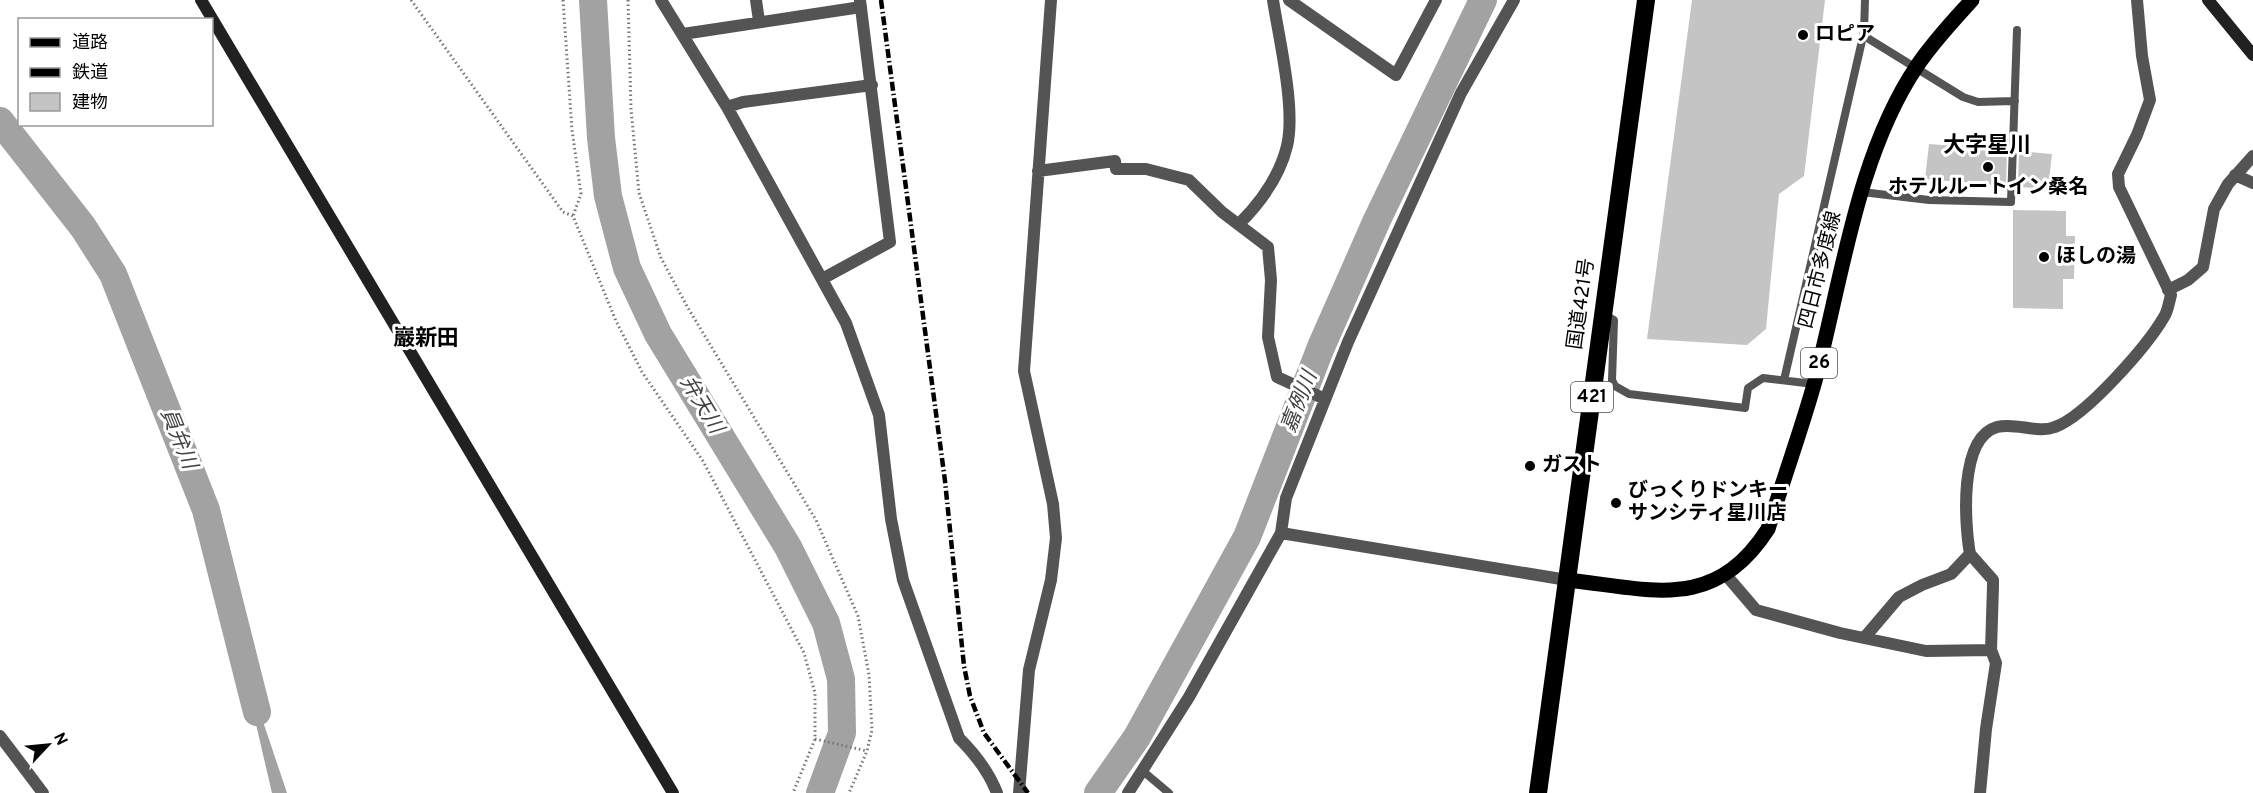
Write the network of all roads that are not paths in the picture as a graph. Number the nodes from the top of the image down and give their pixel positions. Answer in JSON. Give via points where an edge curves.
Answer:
{"nodes":[{"id":1,"x":201,"y":0,"type":"edge"},
{"id":2,"x":661,"y":0,"type":"edge"},
{"id":3,"x":756,"y":0,"type":"edge"},
{"id":4,"x":1051,"y":0,"type":"edge"},
{"id":5,"x":1273,"y":0,"type":"edge"},
{"id":6,"x":1289,"y":0,"type":"edge"},
{"id":7,"x":1436,"y":0,"type":"edge"},
{"id":8,"x":1514,"y":0,"type":"edge"},
{"id":9,"x":1646,"y":0,"type":"edge"},
{"id":10,"x":1865,"y":0,"type":"edge"},
{"id":11,"x":1972,"y":0,"type":"edge"},
{"id":12,"x":2137,"y":0,"type":"edge"},
{"id":13,"x":2208,"y":0,"type":"edge"},
{"id":14,"x":861,"y":3,"type":"edge"},
{"id":15,"x":212,"y":18,"type":"edge"},
{"id":16,"x":213,"y":20,"type":"edge"},
{"id":17,"x":759,"y":21,"type":"junction"},
{"id":18,"x":2018,"y":30,"type":"dead end"},
{"id":19,"x":1864,"y":32,"type":"junction"},
{"id":20,"x":683,"y":34,"type":"junction"},
{"id":21,"x":2251,"y":50,"type":"edge"},
{"id":22,"x":1917,"y":67,"type":"junction"},
{"id":23,"x":872,"y":85,"type":"junction"},
{"id":24,"x":2015,"y":101,"type":"junction"},
{"id":25,"x":727,"y":107,"type":"junction"},
{"id":26,"x":2253,"y":156,"type":"edge"},
{"id":27,"x":1038,"y":171,"type":"junction"},
{"id":28,"x":2235,"y":175,"type":"junction"},
{"id":29,"x":2253,"y":183,"type":"edge"},
{"id":30,"x":1862,"y":192,"type":"junction"},
{"id":31,"x":1239,"y":224,"type":"junction"},
{"id":32,"x":822,"y":279,"type":"junction"},
{"id":33,"x":2168,"y":290,"type":"junction"},
{"id":34,"x":1603,"y":314,"type":"junction"},
{"id":35,"x":1784,"y":380,"type":"junction"},
{"id":36,"x":1814,"y":384,"type":"junction"},
{"id":37,"x":1322,"y":398,"type":"junction"},
{"id":38,"x":1281,"y":533,"type":"junction"},
{"id":39,"x":1970,"y":554,"type":"junction"},
{"id":40,"x":1726,"y":575,"type":"junction"},
{"id":41,"x":1567,"y":580,"type":"junction"},
{"id":42,"x":1865,"y":637,"type":"junction"},
{"id":43,"x":1991,"y":650,"type":"junction"},
{"id":44,"x":0,"y":736,"type":"edge"},
{"id":45,"x":1144,"y":772,"type":"junction"},
{"id":46,"x":43,"y":793,"type":"edge"},
{"id":47,"x":673,"y":793,"type":"edge"},
{"id":48,"x":997,"y":793,"type":"edge"},
{"id":49,"x":1019,"y":793,"type":"edge"},
{"id":50,"x":1128,"y":793,"type":"edge"},
{"id":51,"x":1169,"y":793,"type":"edge"},
{"id":52,"x":1538,"y":793,"type":"edge"},
{"id":53,"x":1980,"y":793,"type":"edge"}],
"edges":[{"from":1,"to":15,"type":"street"},
{"from":2,"to":20,"type":"street"},
{"from":3,"to":17,"type":"street"},
{"from":4,"to":27,"type":"street"},
{"from":5,"to":31,"type":"street","via":[[1288,101],[1287,145],[1276,174]]},
{"from":6,"to":7,"type":"street","via":[[1396,75]]},
{"from":8,"to":37,"type":"street","via":[[1461,93]]},
{"from":9,"to":34,"type":"highway","name":"国道421号","number":"421"},
{"from":10,"to":19,"type":"lane"},
{"from":11,"to":22,"type":"main road","name":"四日市多度線","number":"26"},
{"from":12,"to":33,"type":"street","via":[[2150,100],[2118,174],[2119,188]]},
{"from":13,"to":21,"type":"street"},
{"from":14,"to":17,"type":"street"},
{"from":14,"to":23,"type":"street"},
{"from":16,"to":47,"type":"street"},
{"from":17,"to":20,"type":"street"},
{"from":18,"to":24,"type":"lane"},
{"from":19,"to":22,"type":"lane","via":[[1869,39]]},
{"from":19,"to":35,"type":"lane"},
{"from":20,"to":25,"type":"street"},
{"from":22,"to":24,"type":"lane","via":[[1970,100]]},
{"from":22,"to":30,"type":"main road","name":"四日市多度線","number":"26","via":[[1898,100]]},
{"from":23,"to":25,"type":"street"},
{"from":23,"to":32,"type":"street","via":[[890,242]]},
{"from":24,"to":30,"type":"lane","via":[[2011,202],[1929,200]]},
{"from":25,"to":32,"type":"street"},
{"from":26,"to":28,"type":"street"},
{"from":27,"to":31,"type":"street","via":[[1115,161],[1116,169],[1146,169],[1178,177],[1194,183]]},
{"from":27,"to":49,"type":"street","via":[[1024,371],[1053,504],[1056,538],[1051,580],[1029,670]]},
{"from":28,"to":29,"type":"street"},
{"from":28,"to":33,"type":"street","via":[[2214,209],[2203,267]]},
{"from":30,"to":36,"type":"main road","name":"四日市多度線","number":"26"},
{"from":31,"to":37,"type":"street","via":[[1268,247],[1268,337],[1277,377]]},
{"from":32,"to":48,"type":"street","via":[[846,323],[879,415],[891,519],[903,580],[959,738]]},
{"from":33,"to":39,"type":"street","via":[[2171,295],[2165,315],[2084,409],[2045,430],[2021,425],[1997,427],[1980,442],[1967,479],[1964,520]]},
{"from":34,"to":35,"type":"lane","via":[[1614,320],[1612,380],[1629,394],[1745,408],[1748,388],[1763,378]]},
{"from":34,"to":41,"type":"highway","name":"国道421号","number":"421"},
{"from":35,"to":36,"type":"lane"},
{"from":36,"to":40,"type":"main road","name":"四日市多度線","number":"26","via":[[1768,529]]},
{"from":37,"to":38,"type":"street","via":[[1286,498]]},
{"from":38,"to":41,"type":"street"},
{"from":38,"to":45,"type":"street"},
{"from":39,"to":42,"type":"street","via":[[1951,574],[1899,597]]},
{"from":39,"to":43,"type":"street","via":[[1993,580]]},
{"from":40,"to":41,"type":"main road","name":"四日市多度線","number":"26","via":[[1675,591]]},
{"from":40,"to":42,"type":"street","via":[[1756,610]]},
{"from":41,"to":52,"type":"highway","name":"国道421号","number":"421"},
{"from":42,"to":43,"type":"street","via":[[1926,651]]},
{"from":43,"to":53,"type":"street","via":[[1996,670]]},
{"from":44,"to":46,"type":"street"},
{"from":45,"to":50,"type":"street"},
{"from":45,"to":51,"type":"lane"}]}
